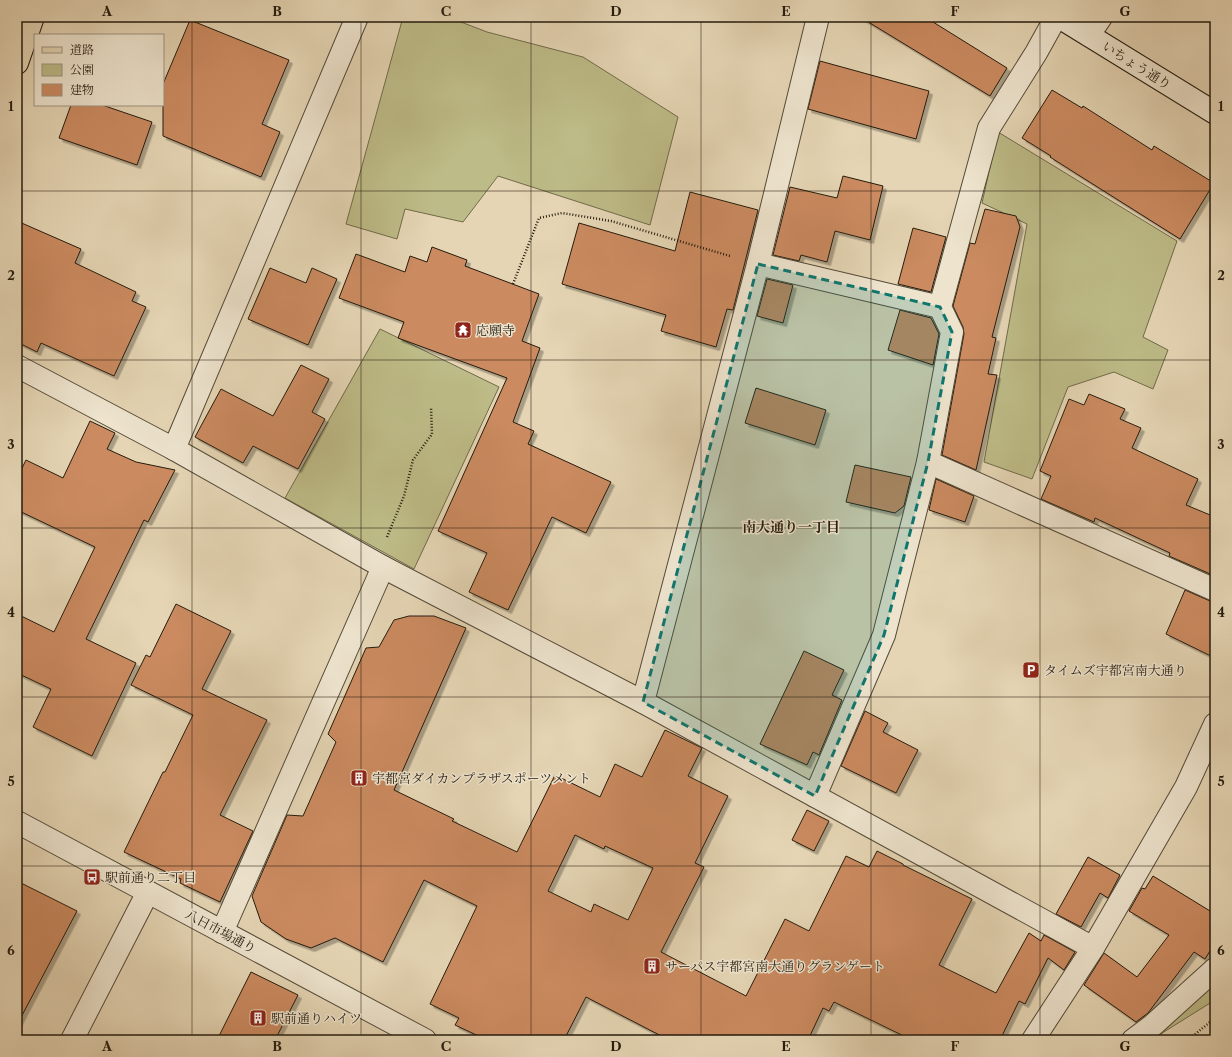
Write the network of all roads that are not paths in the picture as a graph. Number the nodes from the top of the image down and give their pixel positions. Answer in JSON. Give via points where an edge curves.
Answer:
{"nodes":[{"id":1,"x":33,"y":17,"type":"edge"},
{"id":2,"x":357,"y":17,"type":"edge"},
{"id":3,"x":818,"y":17,"type":"edge"},
{"id":4,"x":1058,"y":17,"type":"edge"},
{"id":5,"x":1101,"y":17,"type":"edge"},
{"id":6,"x":1089,"y":35,"type":"junction"},
{"id":7,"x":17,"y":63,"type":"edge"},
{"id":8,"x":1215,"y":113,"type":"edge"},
{"id":9,"x":758,"y":264,"type":"junction"},
{"id":10,"x":940,"y":307,"type":"junction"},
{"id":11,"x":17,"y":366,"type":"edge"},
{"id":12,"x":174,"y":449,"type":"junction"},
{"id":13,"x":928,"y":462,"type":"junction"},
{"id":14,"x":383,"y":567,"type":"junction"},
{"id":15,"x":1215,"y":590,"type":"edge"},
{"id":16,"x":643,"y":702,"type":"junction"},
{"id":17,"x":1215,"y":724,"type":"edge"},
{"id":18,"x":815,"y":796,"type":"junction"},
{"id":19,"x":17,"y":822,"type":"edge"},
{"id":20,"x":148,"y":892,"type":"junction"},
{"id":21,"x":222,"y":932,"type":"junction"},
{"id":22,"x":1093,"y":948,"type":"junction"},
{"id":23,"x":1215,"y":969,"type":"edge"},
{"id":24,"x":72,"y":1040,"type":"edge"},
{"id":25,"x":424,"y":1040,"type":"edge"},
{"id":26,"x":1033,"y":1040,"type":"edge"},
{"id":27,"x":1133,"y":1040,"type":"edge"}],
"edges":[{"from":1,"to":7,"type":"main road"},
{"from":2,"to":12,"type":"street"},
{"from":3,"to":9,"type":"street"},
{"from":4,"to":6,"type":"street","name":"いちょう通り"},
{"from":4,"to":10,"type":"street","via":[[989,128]]},
{"from":5,"to":6,"type":"street"},
{"from":6,"to":8,"type":"street","name":"いちょう通り"},
{"from":9,"to":10,"type":"street"},
{"from":9,"to":16,"type":"street"},
{"from":10,"to":13,"type":"street","via":[[952,332]]},
{"from":11,"to":12,"type":"street"},
{"from":12,"to":14,"type":"street"},
{"from":13,"to":15,"type":"street"},
{"from":13,"to":18,"type":"street","via":[[884,635]]},
{"from":14,"to":16,"type":"street"},
{"from":14,"to":21,"type":"street"},
{"from":16,"to":18,"type":"street"},
{"from":17,"to":22,"type":"street","via":[[1186,787]]},
{"from":18,"to":22,"type":"street"},
{"from":19,"to":20,"type":"street","name":"八日市場通り"},
{"from":20,"to":21,"type":"street","name":"八日市場通り"},
{"from":20,"to":24,"type":"street"},
{"from":21,"to":25,"type":"street","name":"八日市場通り"},
{"from":22,"to":26,"type":"street"},
{"from":23,"to":27,"type":"street"}]}
